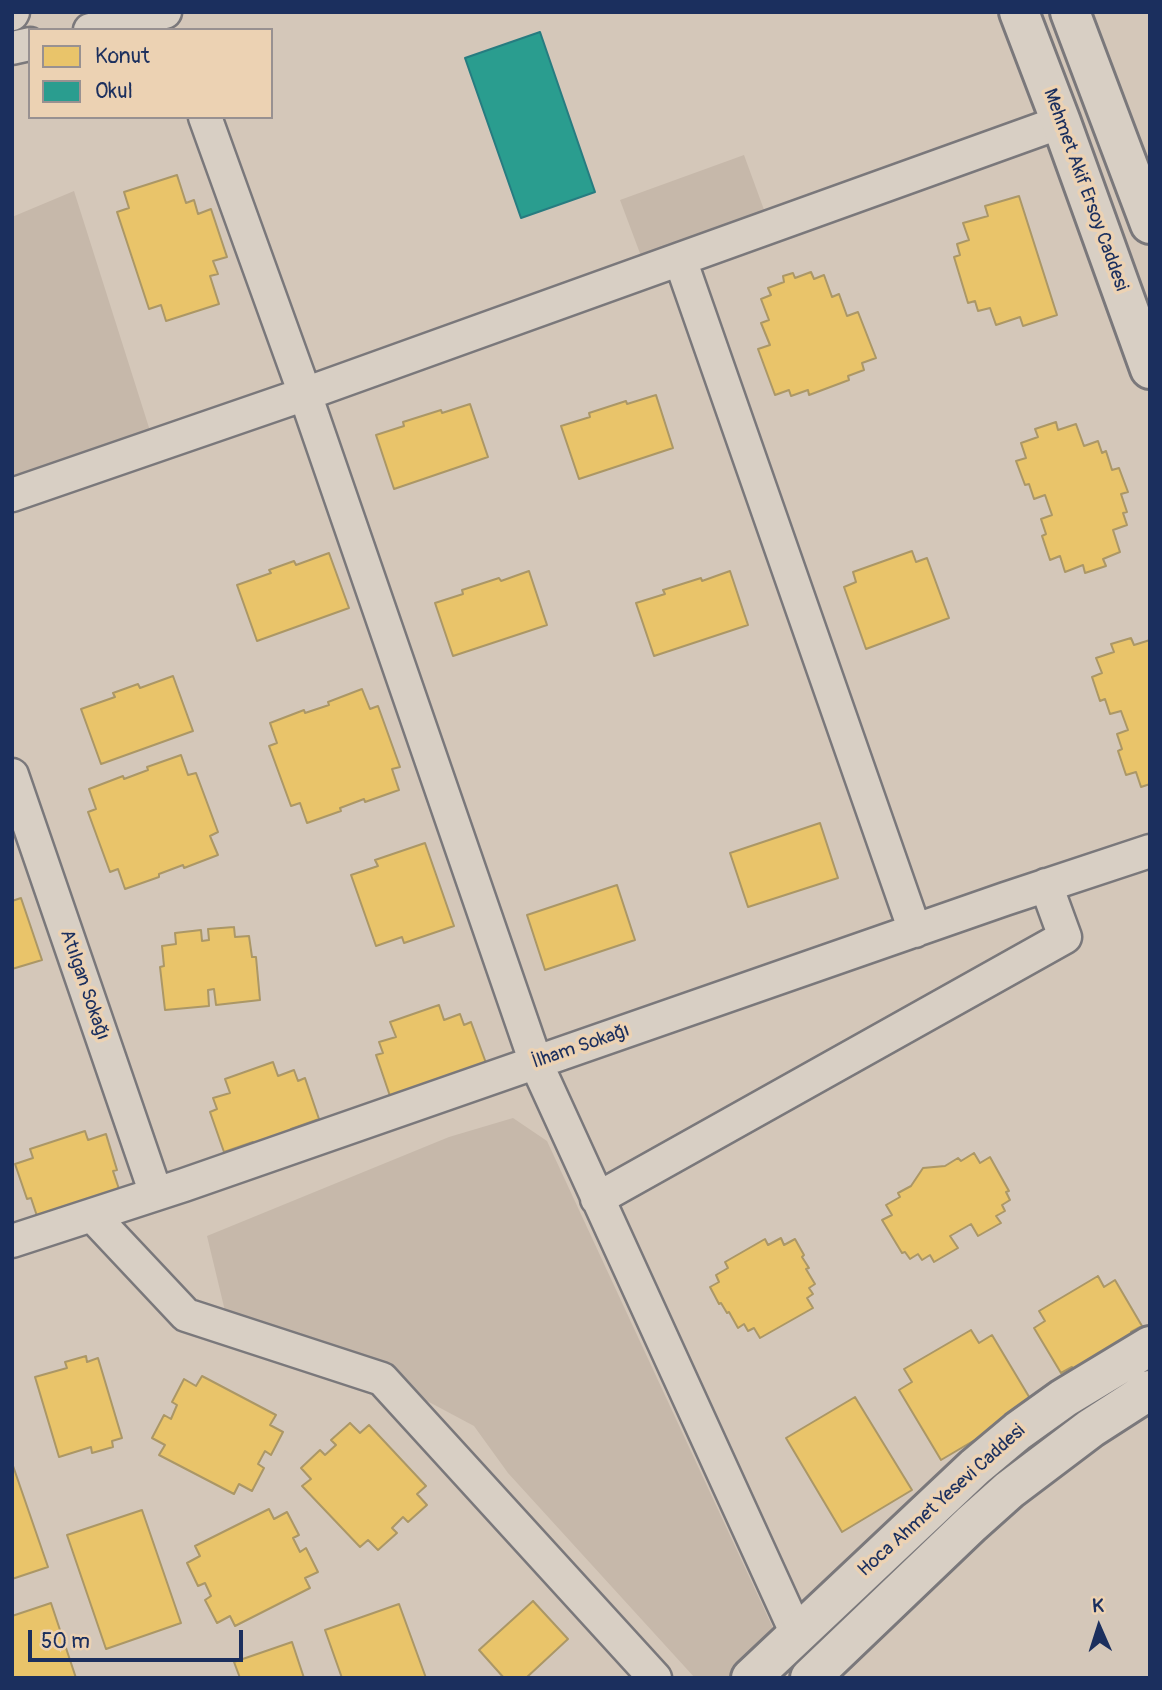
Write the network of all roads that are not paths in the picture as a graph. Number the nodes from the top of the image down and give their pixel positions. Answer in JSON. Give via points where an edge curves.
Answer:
{"nodes":[{"id":1,"x":166,"y":12,"type":"edge"},
{"id":2,"x":1019,"y":12,"type":"edge"},
{"id":3,"x":1070,"y":12,"type":"edge"},
{"id":4,"x":98,"y":28,"type":"edge"},
{"id":5,"x":206,"y":119,"type":"edge"},
{"id":6,"x":1061,"y":122,"type":"junction"},
{"id":7,"x":1150,"y":225,"type":"edge"},
{"id":8,"x":680,"y":259,"type":"junction"},
{"id":9,"x":1150,"y":369,"type":"edge"},
{"id":10,"x":305,"y":394,"type":"junction"},
{"id":11,"x":12,"y":495,"type":"edge"},
{"id":12,"x":12,"y":775,"type":"edge"},
{"id":13,"x":1150,"y":851,"type":"edge"},
{"id":14,"x":1046,"y":885,"type":"junction"},
{"id":15,"x":915,"y":931,"type":"junction"},
{"id":16,"x":536,"y":1063,"type":"junction"},
{"id":17,"x":156,"y":1195,"type":"junction"},
{"id":18,"x":597,"y":1199,"type":"junction"},
{"id":19,"x":92,"y":1215,"type":"junction"},
{"id":20,"x":12,"y":1241,"type":"edge"},
{"id":21,"x":1150,"y":1346,"type":"edge"},
{"id":22,"x":1150,"y":1390,"type":"edge"},
{"id":23,"x":797,"y":1634,"type":"junction"},
{"id":24,"x":655,"y":1678,"type":"edge"},
{"id":25,"x":751,"y":1678,"type":"edge"},
{"id":26,"x":810,"y":1678,"type":"edge"}],
"edges":[{"from":1,"to":4,"type":"street"},
{"from":2,"to":6,"type":"main road","name":"Mehmet Akif Ersoy Caddesi"},
{"from":3,"to":7,"type":"main road"},
{"from":5,"to":10,"type":"street"},
{"from":6,"to":8,"type":"street"},
{"from":6,"to":9,"type":"main road","name":"Mehmet Akif Ersoy Caddesi"},
{"from":8,"to":10,"type":"street"},
{"from":8,"to":15,"type":"street"},
{"from":10,"to":11,"type":"street"},
{"from":10,"to":16,"type":"street"},
{"from":12,"to":17,"type":"street","name":"Atılgan Sokağı"},
{"from":13,"to":14,"type":"street","name":"İlham Sokağı"},
{"from":14,"to":15,"type":"street","name":"İlham Sokağı"},
{"from":14,"to":18,"type":"street","via":[[1065,937]]},
{"from":15,"to":16,"type":"street","name":"İlham Sokağı"},
{"from":16,"to":17,"type":"street","name":"İlham Sokağı"},
{"from":16,"to":18,"type":"street"},
{"from":17,"to":19,"type":"street","name":"İlham Sokağı"},
{"from":18,"to":23,"type":"street"},
{"from":19,"to":20,"type":"street","name":"İlham Sokağı"},
{"from":19,"to":24,"type":"street","via":[[186,1315],[382,1379]]},
{"from":21,"to":23,"type":"main road","name":"Hoca Ahmet Yesevi Caddesi","via":[[1018,1431]]},
{"from":22,"to":26,"type":"main road","name":"Hoca Ahmet Yesevi Caddesi","via":[[1091,1427],[1009,1490]]},
{"from":23,"to":25,"type":"main road","name":"Hoca Ahmet Yesevi Caddesi"}]}
